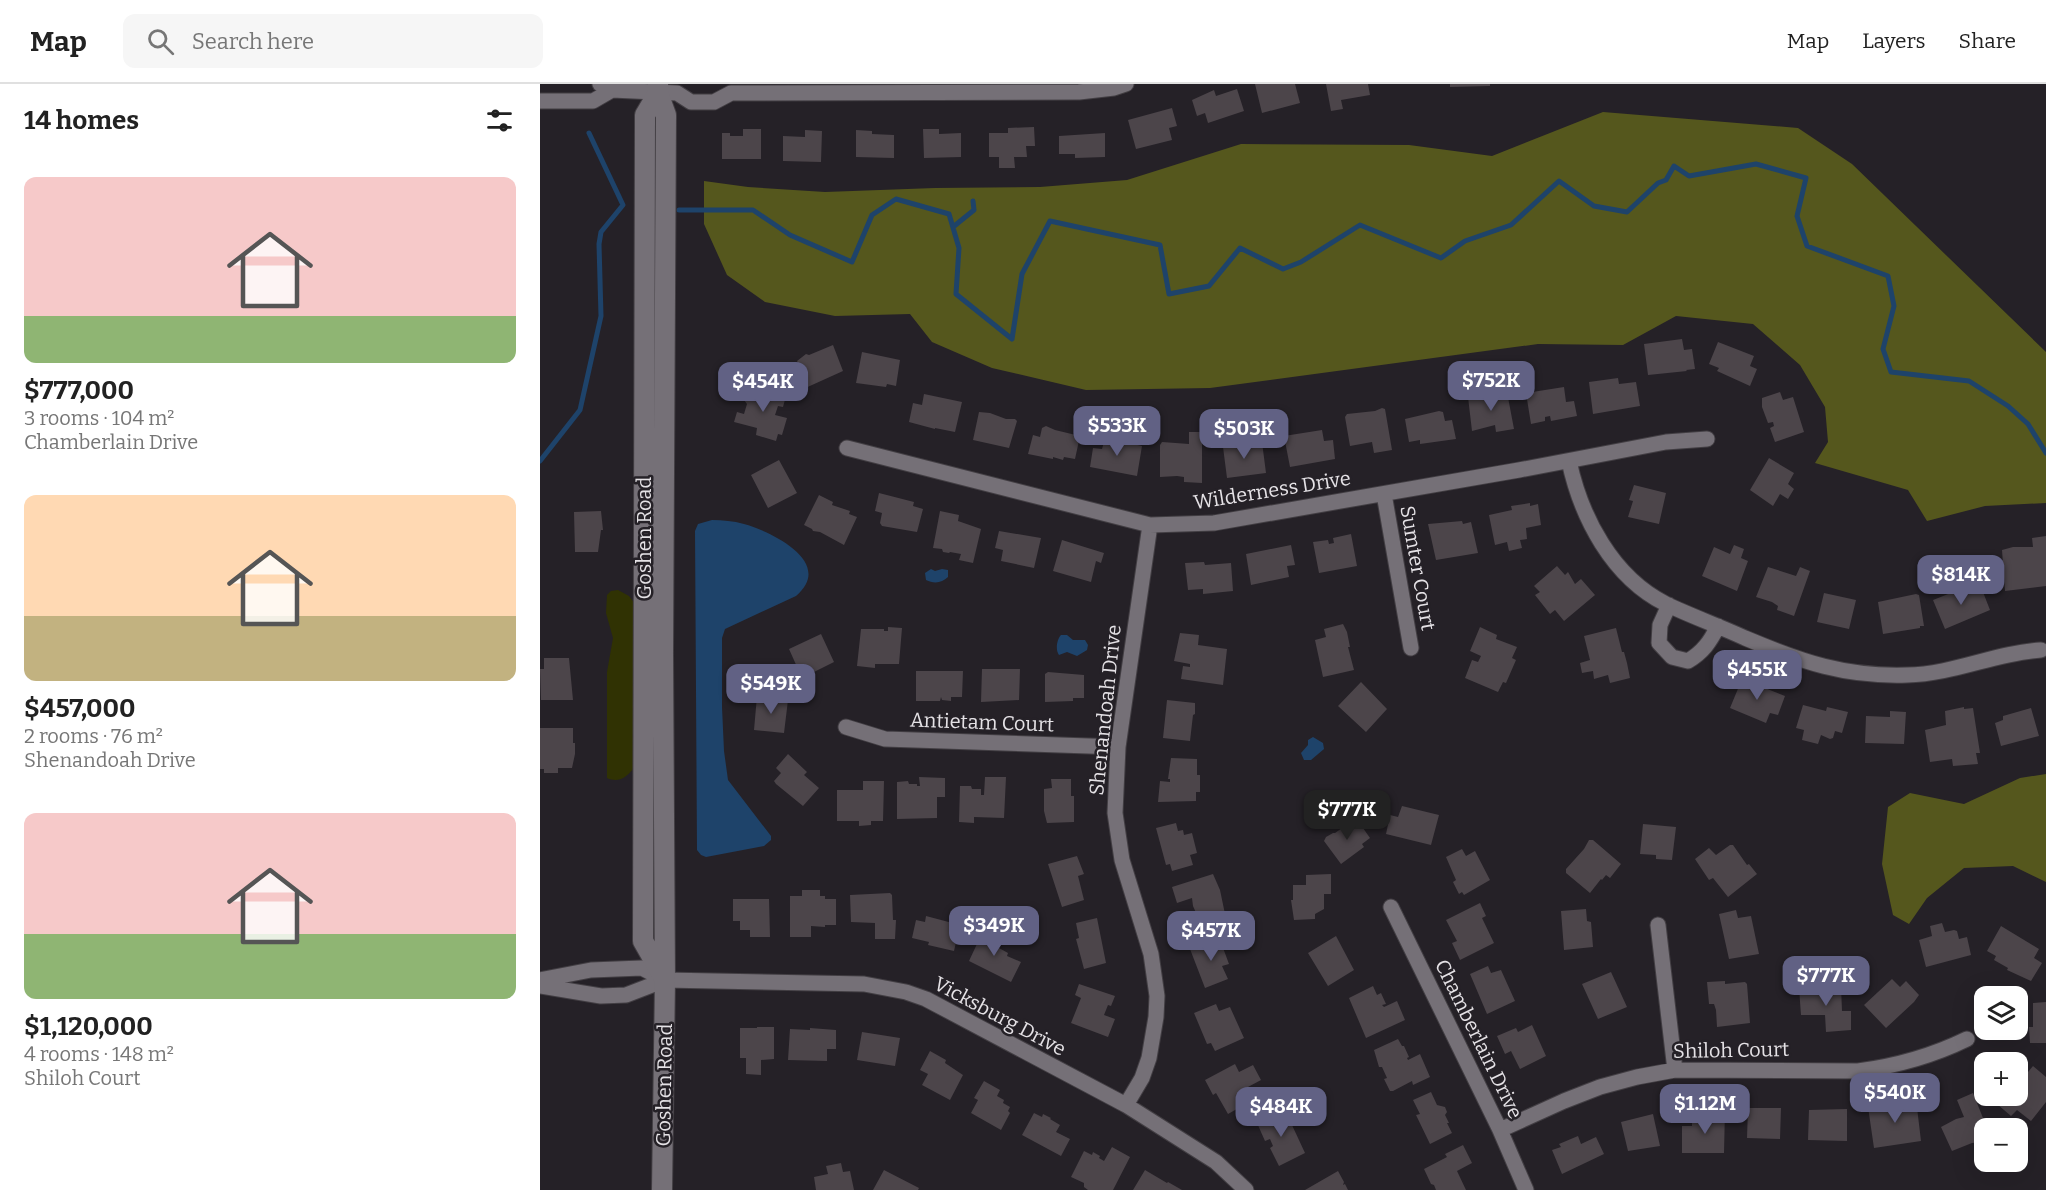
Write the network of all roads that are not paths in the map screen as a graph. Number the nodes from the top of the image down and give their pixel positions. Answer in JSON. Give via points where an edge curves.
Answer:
{"nodes":[{"id":1,"x":690,"y":84,"type":"edge"},
{"id":2,"x":716,"y":84,"type":"edge"},
{"id":3,"x":1126,"y":84,"type":"edge"},
{"id":4,"x":606,"y":87,"type":"edge"},
{"id":5,"x":664,"y":90,"type":"edge"},
{"id":6,"x":731,"y":93,"type":"junction"},
{"id":7,"x":540,"y":101,"type":"edge"},
{"id":8,"x":1707,"y":439,"type":"dead end"},
{"id":9,"x":847,"y":448,"type":"dead end"},
{"id":10,"x":1569,"y":461,"type":"junction"},
{"id":11,"x":1384,"y":494,"type":"junction"},
{"id":12,"x":1150,"y":525,"type":"junction"},
{"id":13,"x":1669,"y":605,"type":"junction"},
{"id":14,"x":1718,"y":626,"type":"junction"},
{"id":15,"x":1411,"y":648,"type":"dead end"},
{"id":16,"x":2041,"y":650,"type":"dead end"},
{"id":17,"x":846,"y":727,"type":"dead end"},
{"id":18,"x":1118,"y":747,"type":"junction"},
{"id":19,"x":1391,"y":907,"type":"dead end"},
{"id":20,"x":1658,"y":925,"type":"dead end"},
{"id":21,"x":540,"y":980,"type":"edge"},
{"id":22,"x":665,"y":980,"type":"junction"},
{"id":23,"x":540,"y":986,"type":"edge"},
{"id":24,"x":1968,"y":1039,"type":"dead end"},
{"id":25,"x":1675,"y":1070,"type":"junction"},
{"id":26,"x":1126,"y":1105,"type":"junction"},
{"id":27,"x":1500,"y":1130,"type":"junction"},
{"id":28,"x":662,"y":1190,"type":"edge"},
{"id":29,"x":1246,"y":1190,"type":"edge"},
{"id":30,"x":1526,"y":1190,"type":"edge"}],
"edges":[{"from":1,"to":5,"type":"street"},
{"from":2,"to":6,"type":"street"},
{"from":3,"to":6,"type":"street","via":[[1079,92]]},
{"from":4,"to":5,"type":"street"},
{"from":4,"to":7,"type":"street","via":[[593,101]]},
{"from":5,"to":6,"type":"street","via":[[692,102],[714,102]]},
{"from":5,"to":22,"type":"street","name":"Goshen Road","via":[[645,115],[643,941]]},
{"from":8,"to":10,"type":"street","name":"Wilderness Drive","via":[[1666,442]]},
{"from":9,"to":12,"type":"street","name":"Wilderness Drive"},
{"from":10,"to":11,"type":"street","name":"Wilderness Drive"},
{"from":10,"to":13,"type":"street","via":[[1583,509],[1608,553],[1644,589]]},
{"from":11,"to":12,"type":"street","name":"Wilderness Drive","via":[[1214,523]]},
{"from":11,"to":15,"type":"street","name":"Sumter Court"},
{"from":12,"to":18,"type":"street","name":"Shenandoah Drive"},
{"from":13,"to":14,"type":"street"},
{"from":13,"to":14,"type":"street","via":[[1660,625],[1659,643],[1672,657],[1688,661],[1700,653]]},
{"from":14,"to":16,"type":"street","via":[[1805,662],[1881,676],[1938,672],[2017,652]]},
{"from":17,"to":18,"type":"street","name":"Antietam Court","via":[[885,740]]},
{"from":18,"to":26,"type":"street","name":"Shenandoah Drive","via":[[1117,837],[1151,954],[1157,996],[1149,1058]]},
{"from":19,"to":27,"type":"street","name":"Chamberlain Drive"},
{"from":20,"to":25,"type":"street"},
{"from":21,"to":22,"type":"street","via":[[591,970],[642,968]]},
{"from":22,"to":23,"type":"street","via":[[626,995],[601,996]]},
{"from":22,"to":26,"type":"street","name":"Vicksburg Drive","via":[[864,984],[906,992],[944,1008]]},
{"from":22,"to":28,"type":"street","name":"Goshen Road"},
{"from":24,"to":25,"type":"street","name":"Shiloh Court","via":[[1914,1061],[1858,1071]]},
{"from":25,"to":27,"type":"street","name":"Shiloh Court","via":[[1600,1087]]},
{"from":26,"to":29,"type":"street","name":"Vicksburg Drive","via":[[1216,1162]]},
{"from":27,"to":30,"type":"street","name":"Chamberlain Drive"}]}
